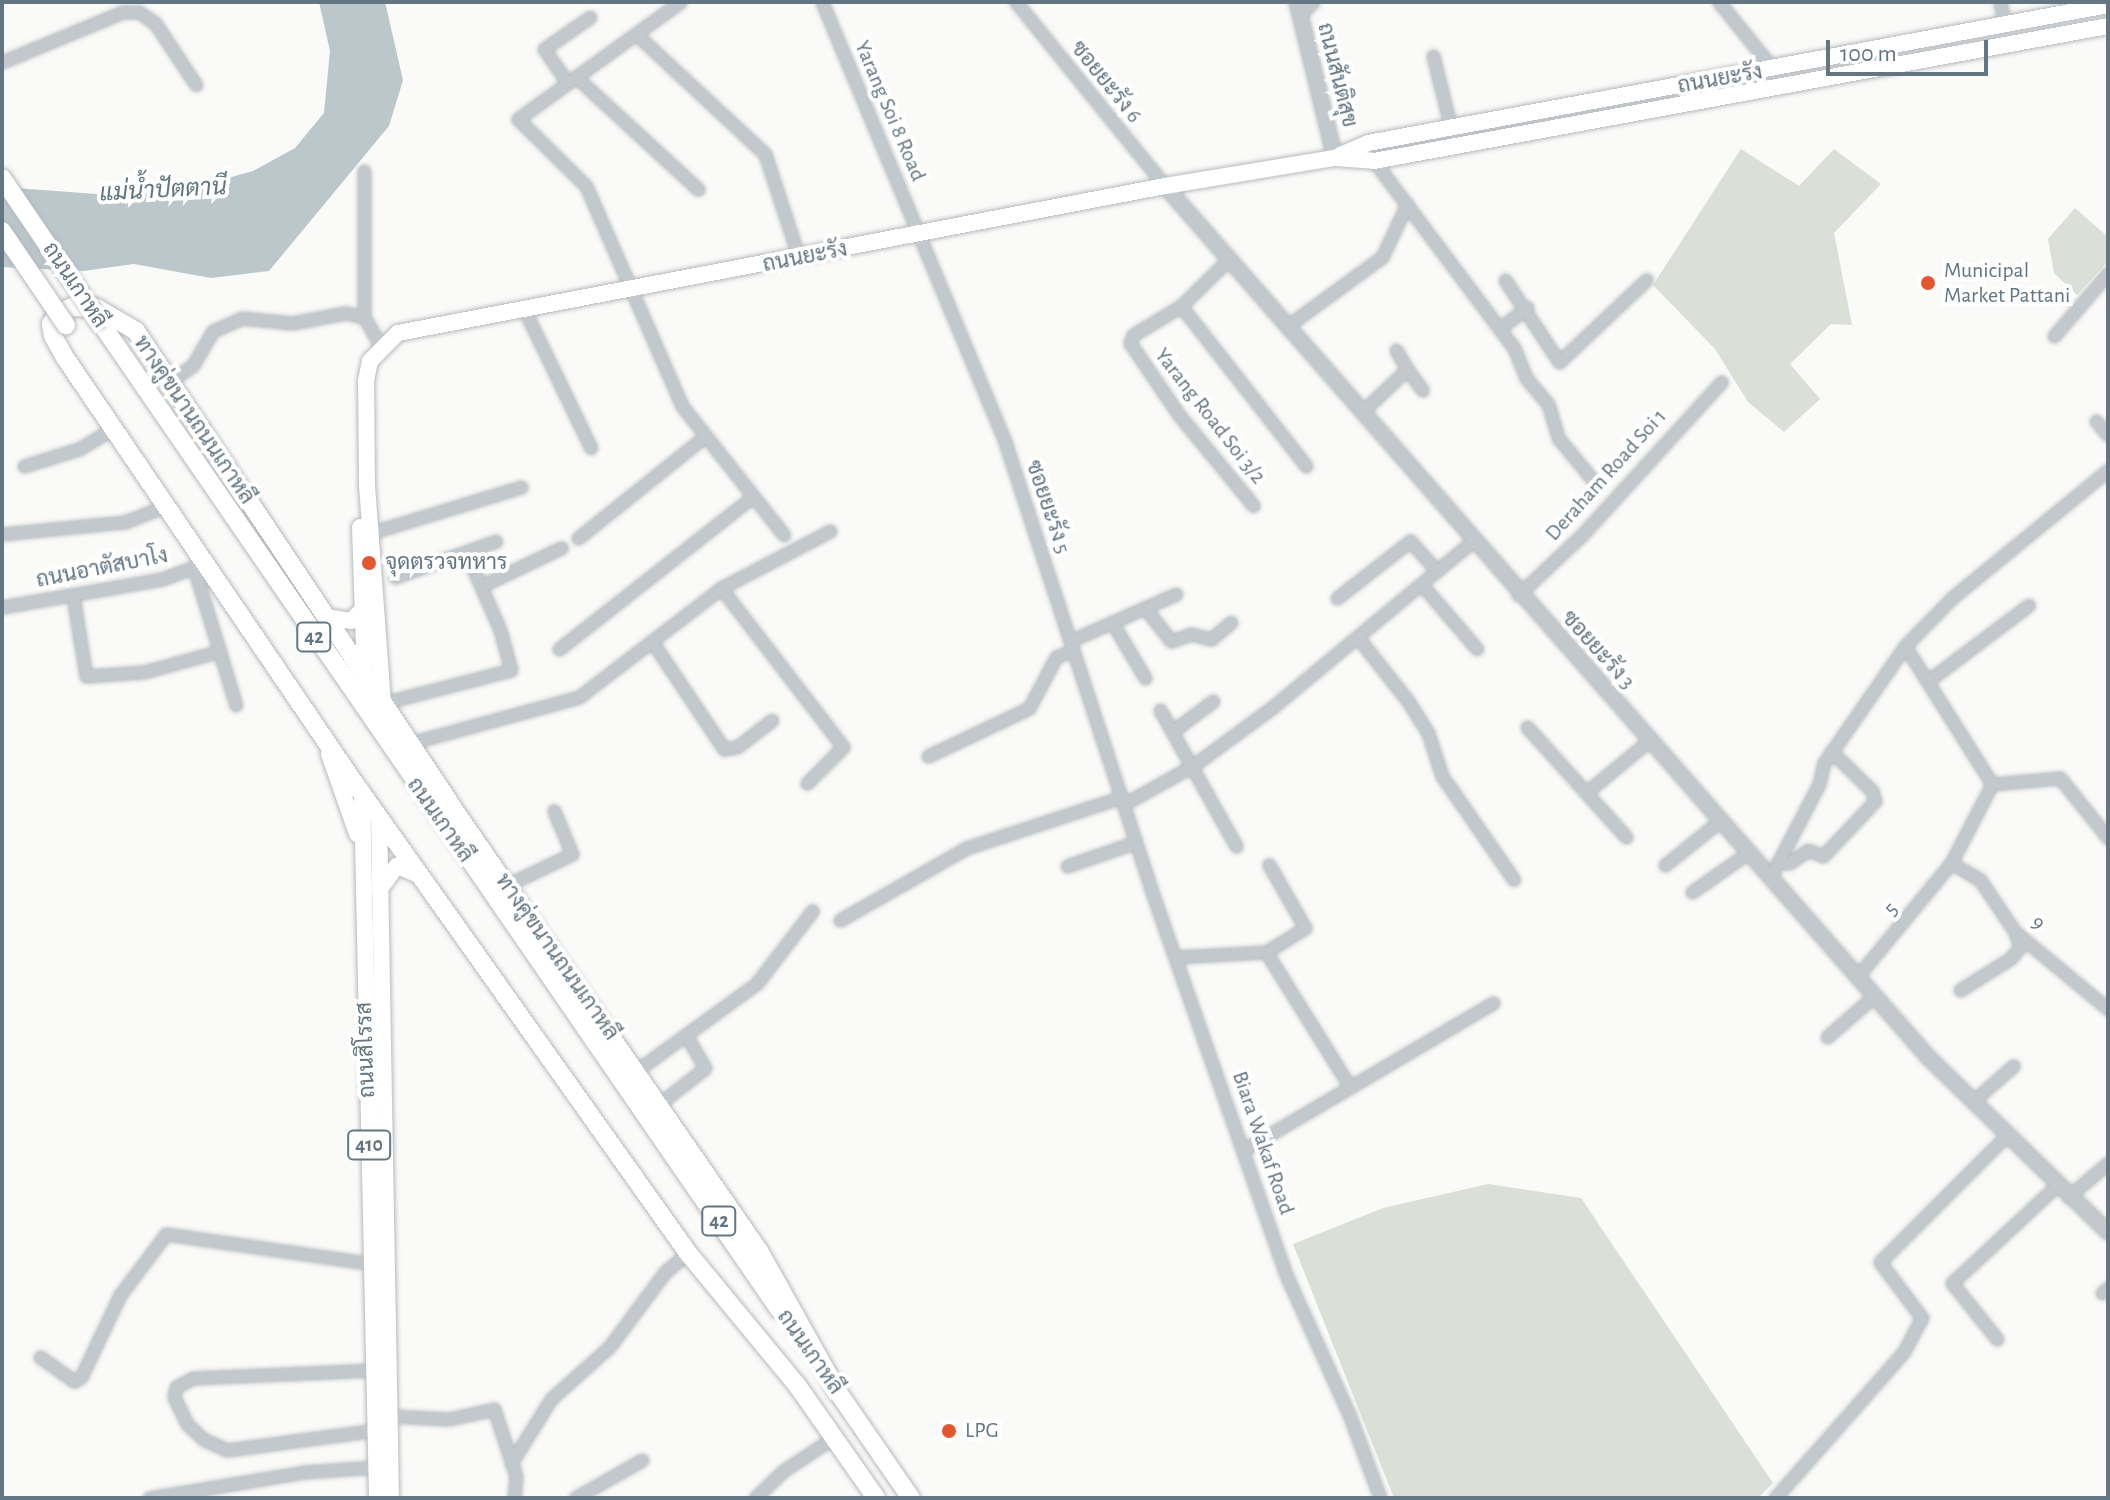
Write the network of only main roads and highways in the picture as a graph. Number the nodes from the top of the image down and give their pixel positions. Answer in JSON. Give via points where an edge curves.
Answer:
{"nodes":[{"id":1,"x":2108,"y":5,"type":"edge"},
{"id":2,"x":2108,"y":26,"type":"edge"},
{"id":3,"x":1604,"y":100,"type":"junction"},
{"id":4,"x":1607,"y":118,"type":"junction"},
{"id":5,"x":1335,"y":158,"type":"junction"},
{"id":6,"x":2,"y":178,"type":"edge"},
{"id":7,"x":2,"y":231,"type":"edge"},
{"id":8,"x":98,"y":319,"type":"junction"},
{"id":9,"x":66,"y":325,"type":"dead end"},
{"id":10,"x":366,"y":445,"type":"junction"},
{"id":11,"x":363,"y":609,"type":"junction"},
{"id":12,"x":326,"y":617,"type":"junction"},
{"id":13,"x":365,"y":677,"type":"junction"},
{"id":14,"x":387,"y":702,"type":"junction"},
{"id":15,"x":322,"y":734,"type":"junction"},
{"id":16,"x":362,"y":793,"type":"junction"},
{"id":17,"x":379,"y":817,"type":"junction"},
{"id":18,"x":363,"y":855,"type":"junction"},
{"id":19,"x":423,"y":878,"type":"junction"},
{"id":20,"x":380,"y":889,"type":"junction"},
{"id":21,"x":797,"y":1385,"type":"joint"},
{"id":22,"x":839,"y":1394,"type":"junction"},
{"id":23,"x":906,"y":1495,"type":"edge"},
{"id":24,"x":377,"y":1498,"type":"edge"},
{"id":25,"x":391,"y":1498,"type":"edge"},
{"id":26,"x":876,"y":1498,"type":"edge"}],
"edges":[{"from":1,"to":3,"type":"main road","name":"ถนนยะรัง"},
{"from":2,"to":4,"type":"main road","name":"ถนนยะรัง"},
{"from":3,"to":4,"type":"main road"},
{"from":3,"to":5,"type":"main road","name":"ถนนยะรัง","via":[[1368,143]]},
{"from":4,"to":5,"type":"main road","name":"ถนนยะรัง","via":[[1374,161]]},
{"from":5,"to":10,"type":"main road","name":"ถนนยะรัง","via":[[398,333],[370,361]]},
{"from":6,"to":8,"type":"highway","name":"ถนนเกาหลี","number":"42","bridge":true},
{"from":7,"to":9,"type":"highway","name":"ถนนเกาหลี","bridge":true},
{"from":8,"to":12,"type":"highway","via":[[276,561]]},
{"from":8,"to":22,"type":"highway","name":"ถนนเกาหลี","number":"42"},
{"from":10,"to":11,"type":"main road","via":[[359,490]]},
{"from":10,"to":14,"type":"main road"},
{"from":11,"to":12,"type":"main road","via":[[351,621]]},
{"from":11,"to":13,"type":"main road"},
{"from":12,"to":13,"type":"highway","name":"ทางคู่ขนานถนนเกาหลี"},
{"from":12,"to":15,"type":"highway","name":"ทางคู่ขนานถนนเกาหลี","via":[[136,331],[97,308],[72,307],[57,314],[51,324],[53,336],[168,505],[201,565]]},
{"from":13,"to":14,"type":"highway","name":"ทางคู่ขนานถนนเกาหลี"},
{"from":14,"to":22,"type":"highway","name":"ทางคู่ขนานถนนเกาหลี","via":[[759,1251]]},
{"from":15,"to":16,"type":"highway","name":"ทางคู่ขนานถนนเกาหลี"},
{"from":15,"to":18,"type":"main road"},
{"from":16,"to":17,"type":"highway","name":"ทางคู่ขนานถนนเกาหลี"},
{"from":16,"to":18,"type":"main road","name":"ถนนสิโรรส","number":"410"},
{"from":17,"to":19,"type":"highway","name":"ทางคู่ขนานถนนเกาหลี"},
{"from":17,"to":20,"type":"main road","name":"ถนนสิโรรส","number":"410"},
{"from":18,"to":24,"type":"main road","name":"ถนนสิโรรส","number":"410"},
{"from":19,"to":20,"type":"main road","via":[[397,866]]},
{"from":19,"to":21,"type":"highway","name":"ทางคู่ขนานถนนเกาหลี","via":[[688,1253]]},
{"from":20,"to":25,"type":"main road","name":"ถนนสิโรรส","number":"410"},
{"from":21,"to":26,"type":"highway","name":"ถนนเกาหลี"},
{"from":22,"to":23,"type":"highway","name":"ถนนเกาหลี","number":"42"}]}
